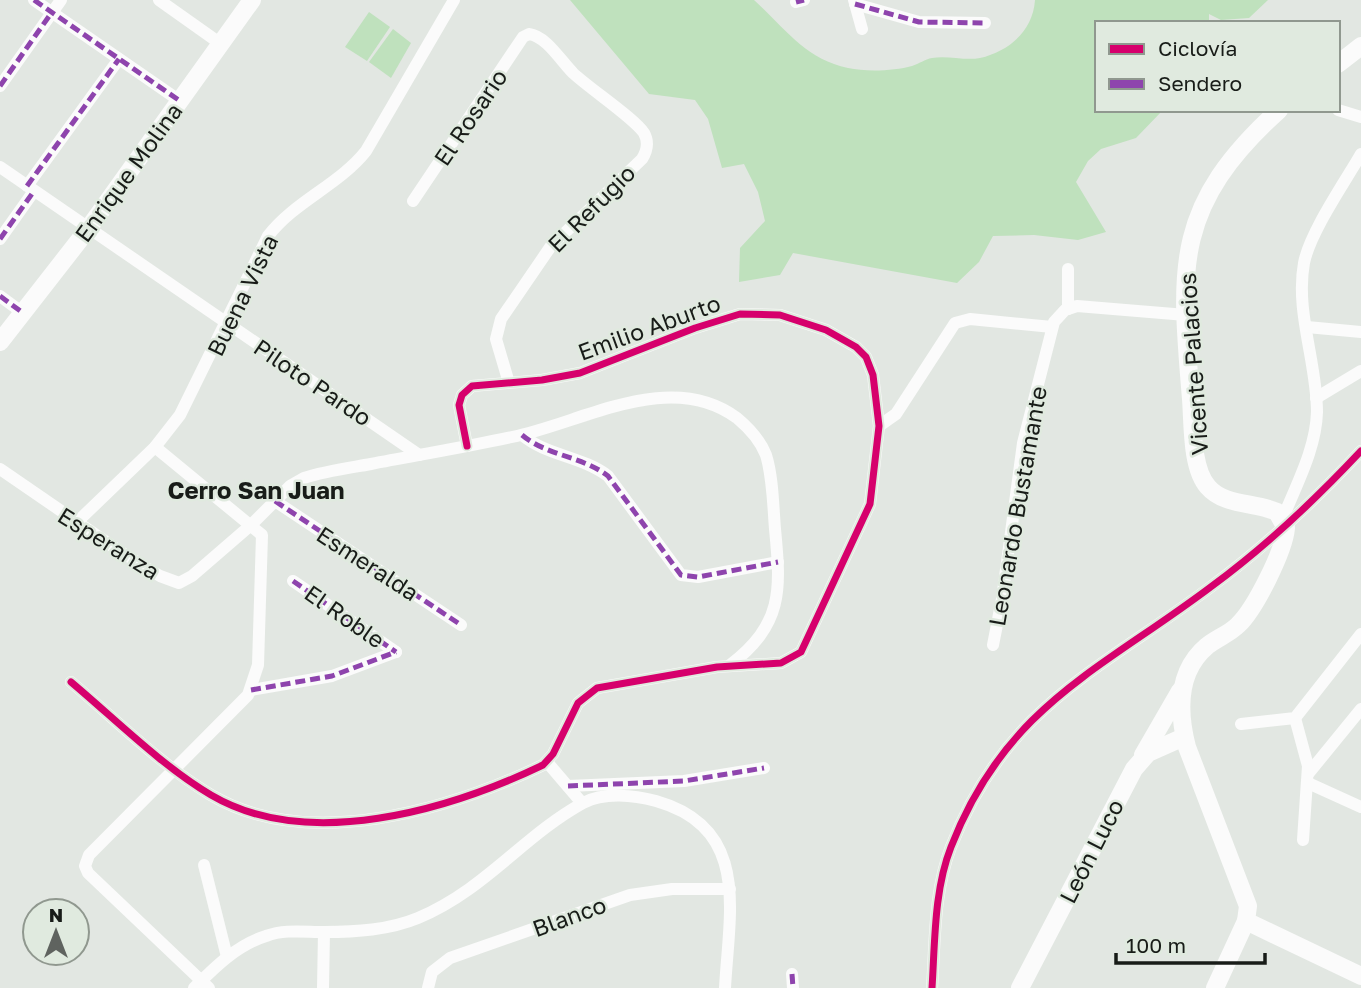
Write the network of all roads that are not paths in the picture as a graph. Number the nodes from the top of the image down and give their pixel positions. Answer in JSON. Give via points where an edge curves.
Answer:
{"nodes":[{"id":1,"x":34,"y":0,"type":"edge"},
{"id":2,"x":61,"y":0,"type":"edge"},
{"id":3,"x":159,"y":0,"type":"edge"},
{"id":4,"x":253,"y":0,"type":"edge"},
{"id":5,"x":454,"y":0,"type":"edge"},
{"id":6,"x":854,"y":2,"type":"edge"},
{"id":7,"x":52,"y":12,"type":"junction"},
{"id":8,"x":985,"y":23,"type":"dead end"},
{"id":9,"x":862,"y":29,"type":"dead end"},
{"id":10,"x":528,"y":34,"type":"joint"},
{"id":11,"x":221,"y":44,"type":"junction"},
{"id":12,"x":1361,"y":46,"type":"edge"},
{"id":13,"x":119,"y":59,"type":"junction"},
{"id":14,"x":1340,"y":62,"type":"edge"},
{"id":15,"x":0,"y":86,"type":"edge"},
{"id":16,"x":180,"y":101,"type":"junction"},
{"id":17,"x":1340,"y":111,"type":"edge"},
{"id":18,"x":1277,"y":112,"type":"edge"},
{"id":19,"x":1361,"y":117,"type":"edge"},
{"id":20,"x":1361,"y":153,"type":"edge"},
{"id":21,"x":0,"y":167,"type":"edge"},
{"id":22,"x":30,"y":189,"type":"junction"},
{"id":23,"x":413,"y":201,"type":"dead end"},
{"id":24,"x":88,"y":229,"type":"junction"},
{"id":25,"x":0,"y":239,"type":"edge"},
{"id":26,"x":1068,"y":269,"type":"dead end"},
{"id":27,"x":0,"y":296,"type":"edge"},
{"id":28,"x":1068,"y":309,"type":"junction"},
{"id":29,"x":23,"y":313,"type":"junction"},
{"id":30,"x":1186,"y":315,"type":"junction"},
{"id":31,"x":226,"y":323,"type":"junction"},
{"id":32,"x":1052,"y":327,"type":"junction"},
{"id":33,"x":1307,"y":327,"type":"junction"},
{"id":34,"x":1361,"y":332,"type":"edge"},
{"id":35,"x":0,"y":342,"type":"edge"},
{"id":36,"x":1361,"y":371,"type":"edge"},
{"id":37,"x":509,"y":383,"type":"junction"},
{"id":38,"x":1316,"y":398,"type":"junction"},
{"id":39,"x":878,"y":426,"type":"junction"},
{"id":40,"x":522,"y":435,"type":"junction"},
{"id":41,"x":467,"y":446,"type":"junction"},
{"id":42,"x":155,"y":447,"type":"junction"},
{"id":43,"x":1361,"y":451,"type":"edge"},
{"id":44,"x":419,"y":455,"type":"junction"},
{"id":45,"x":0,"y":469,"type":"edge"},
{"id":46,"x":275,"y":501,"type":"junction"},
{"id":47,"x":1284,"y":521,"type":"junction"},
{"id":48,"x":76,"y":523,"type":"junction"},
{"id":49,"x":251,"y":525,"type":"junction"},
{"id":50,"x":778,"y":562,"type":"junction"},
{"id":51,"x":293,"y":581,"type":"dead end"},
{"id":52,"x":461,"y":625,"type":"dead end"},
{"id":53,"x":1359,"y":639,"type":"edge"},
{"id":54,"x":993,"y":645,"type":"dead end"},
{"id":55,"x":730,"y":665,"type":"junction"},
{"id":56,"x":71,"y":682,"type":"dead end"},
{"id":57,"x":1183,"y":685,"type":"junction"},
{"id":58,"x":251,"y":690,"type":"junction"},
{"id":59,"x":1361,"y":709,"type":"edge"},
{"id":60,"x":1295,"y":718,"type":"junction"},
{"id":61,"x":1241,"y":724,"type":"dead end"},
{"id":62,"x":1184,"y":737,"type":"junction"},
{"id":63,"x":1140,"y":760,"type":"junction"},
{"id":64,"x":547,"y":762,"type":"junction"},
{"id":65,"x":764,"y":768,"type":"dead end"},
{"id":66,"x":176,"y":769,"type":"junction"},
{"id":67,"x":1308,"y":779,"type":"junction"},
{"id":68,"x":568,"y":786,"type":"junction"},
{"id":69,"x":599,"y":791,"type":"junction"},
{"id":70,"x":582,"y":803,"type":"junction"},
{"id":71,"x":1361,"y":807,"type":"edge"},
{"id":72,"x":1303,"y":841,"type":"dead end"},
{"id":73,"x":204,"y":865,"type":"dead end"},
{"id":74,"x":730,"y":889,"type":"junction"},
{"id":75,"x":1247,"y":921,"type":"junction"},
{"id":76,"x":324,"y":932,"type":"junction"},
{"id":77,"x":227,"y":957,"type":"junction"},
{"id":78,"x":792,"y":974,"type":"dead end"},
{"id":79,"x":1361,"y":976,"type":"edge"},
{"id":80,"x":201,"y":986,"type":"edge"},
{"id":81,"x":323,"y":988,"type":"edge"},
{"id":82,"x":428,"y":988,"type":"edge"},
{"id":83,"x":725,"y":988,"type":"edge"},
{"id":84,"x":793,"y":988,"type":"edge"},
{"id":85,"x":932,"y":988,"type":"edge"},
{"id":86,"x":1020,"y":988,"type":"edge"},
{"id":87,"x":1215,"y":988,"type":"edge"}],
"edges":[{"from":1,"to":7,"type":"street"},
{"from":2,"to":7,"type":"street"},
{"from":3,"to":11,"type":"street"},
{"from":4,"to":11,"type":"main road","name":"Enrique Molina"},
{"from":5,"to":31,"type":"street","name":"Buena Vista","via":[[366,151],[275,228]]},
{"from":6,"to":8,"type":"street","via":[[919,22]]},
{"from":6,"to":9,"type":"street"},
{"from":7,"to":13,"type":"street"},
{"from":7,"to":15,"type":"street"},
{"from":10,"to":23,"type":"street","name":"El Rosario"},
{"from":10,"to":37,"type":"street","name":"El Refugio","via":[[540,38],[586,85],[636,124],[647,145],[642,159],[551,246],[501,319],[496,340]]},
{"from":11,"to":16,"type":"main road","name":"Enrique Molina"},
{"from":12,"to":14,"type":"main road"},
{"from":13,"to":16,"type":"street"},
{"from":13,"to":22,"type":"street"},
{"from":16,"to":24,"type":"main road","name":"Enrique Molina"},
{"from":17,"to":19,"type":"street"},
{"from":18,"to":30,"type":"main road","name":"Vicente Palacios","via":[[1234,154],[1201,208],[1187,254]]},
{"from":20,"to":33,"type":"street","via":[[1307,254],[1303,278]]},
{"from":21,"to":22,"type":"street","name":"Piloto Pardo"},
{"from":22,"to":24,"type":"street","name":"Piloto Pardo"},
{"from":22,"to":25,"type":"street"},
{"from":24,"to":29,"type":"main road","name":"Enrique Molina"},
{"from":24,"to":31,"type":"street","name":"Piloto Pardo"},
{"from":26,"to":28,"type":"street"},
{"from":27,"to":29,"type":"street"},
{"from":28,"to":30,"type":"street","via":[[1083,306]]},
{"from":28,"to":32,"type":"street"},
{"from":29,"to":35,"type":"main road","name":"Enrique Molina"},
{"from":30,"to":47,"type":"main road","name":"Vicente Palacios","via":[[1194,432],[1204,482],[1216,495],[1273,510]]},
{"from":31,"to":42,"type":"street","name":"Buena Vista","via":[[188,403]]},
{"from":31,"to":44,"type":"street","name":"Piloto Pardo"},
{"from":32,"to":39,"type":"street","via":[[970,320],[955,323],[896,414]]},
{"from":32,"to":54,"type":"street","name":"Leonardo Bustamante","via":[[1023,443]]},
{"from":33,"to":34,"type":"street"},
{"from":33,"to":38,"type":"street"},
{"from":36,"to":38,"type":"street"},
{"from":37,"to":39,"type":"street","name":"Emilio Aburto","via":[[580,373],[710,323],[740,314],[770,314],[826,330],[862,352],[875,384]]},
{"from":37,"to":41,"type":"street","name":"Emilio Aburto","via":[[477,385],[462,395]]},
{"from":38,"to":47,"type":"street","via":[[1312,443]]},
{"from":39,"to":55,"type":"street","name":"Emilio Aburto","via":[[870,504],[804,648],[781,663]]},
{"from":40,"to":41,"type":"street"},
{"from":40,"to":50,"type":"street","via":[[537,445],[583,460],[608,476],[681,575],[698,577]]},
{"from":40,"to":50,"type":"street","via":[[640,401],[689,399],[724,410],[754,434],[765,453]]},
{"from":41,"to":44,"type":"street"},
{"from":42,"to":48,"type":"street","name":"Buena Vista"},
{"from":42,"to":49,"type":"street"},
{"from":43,"to":47,"type":"street"},
{"from":44,"to":46,"type":"street","via":[[304,478]]},
{"from":45,"to":48,"type":"street","name":"Esperanza"},
{"from":46,"to":49,"type":"street"},
{"from":46,"to":52,"type":"street","name":"Esmeralda"},
{"from":47,"to":57,"type":"main road","via":[[1281,547],[1246,616],[1202,650]]},
{"from":47,"to":85,"type":"street","via":[[1212,587],[1057,695],[1001,753],[951,848],[939,904]]},
{"from":48,"to":49,"type":"street","name":"Esperanza","via":[[178,583]]},
{"from":49,"to":58,"type":"street","via":[[264,542],[258,665]]},
{"from":50,"to":55,"type":"street","via":[[778,597],[771,621]]},
{"from":51,"to":58,"type":"street","name":"El Roble","via":[[396,652],[332,676]]},
{"from":53,"to":60,"type":"street"},
{"from":55,"to":64,"type":"street","name":"Emilio Aburto","via":[[620,682],[592,691],[575,708]]},
{"from":56,"to":66,"type":"street"},
{"from":57,"to":62,"type":"main road","via":[[1180,712]]},
{"from":57,"to":63,"type":"main road","name":"León Luco"},
{"from":58,"to":66,"type":"street"},
{"from":59,"to":67,"type":"street"},
{"from":60,"to":61,"type":"street"},
{"from":60,"to":67,"type":"street","via":[[1304,742]]},
{"from":62,"to":63,"type":"main road"},
{"from":62,"to":75,"type":"main road","via":[[1247,901]]},
{"from":63,"to":86,"type":"main road","name":"León Luco"},
{"from":64,"to":66,"type":"street","via":[[428,809],[334,821],[289,819],[237,807],[209,794]]},
{"from":64,"to":68,"type":"street"},
{"from":65,"to":69,"type":"street"},
{"from":66,"to":80,"type":"street","via":[[85,864],[88,873]]},
{"from":67,"to":71,"type":"street"},
{"from":67,"to":72,"type":"street"},
{"from":68,"to":69,"type":"street"},
{"from":68,"to":70,"type":"street"},
{"from":69,"to":70,"type":"street"},
{"from":69,"to":74,"type":"street","via":[[653,800],[698,823],[722,851]]},
{"from":70,"to":76,"type":"street","via":[[489,877],[444,906],[388,927]]},
{"from":73,"to":77,"type":"street"},
{"from":74,"to":82,"type":"street","name":"Blanco","via":[[661,890],[618,899],[450,958],[432,972]]},
{"from":74,"to":83,"type":"street"},
{"from":75,"to":79,"type":"main road"},
{"from":75,"to":87,"type":"main road"},
{"from":76,"to":77,"type":"street","via":[[268,935]]},
{"from":76,"to":81,"type":"street"},
{"from":77,"to":80,"type":"street"},
{"from":78,"to":84,"type":"street"}]}
